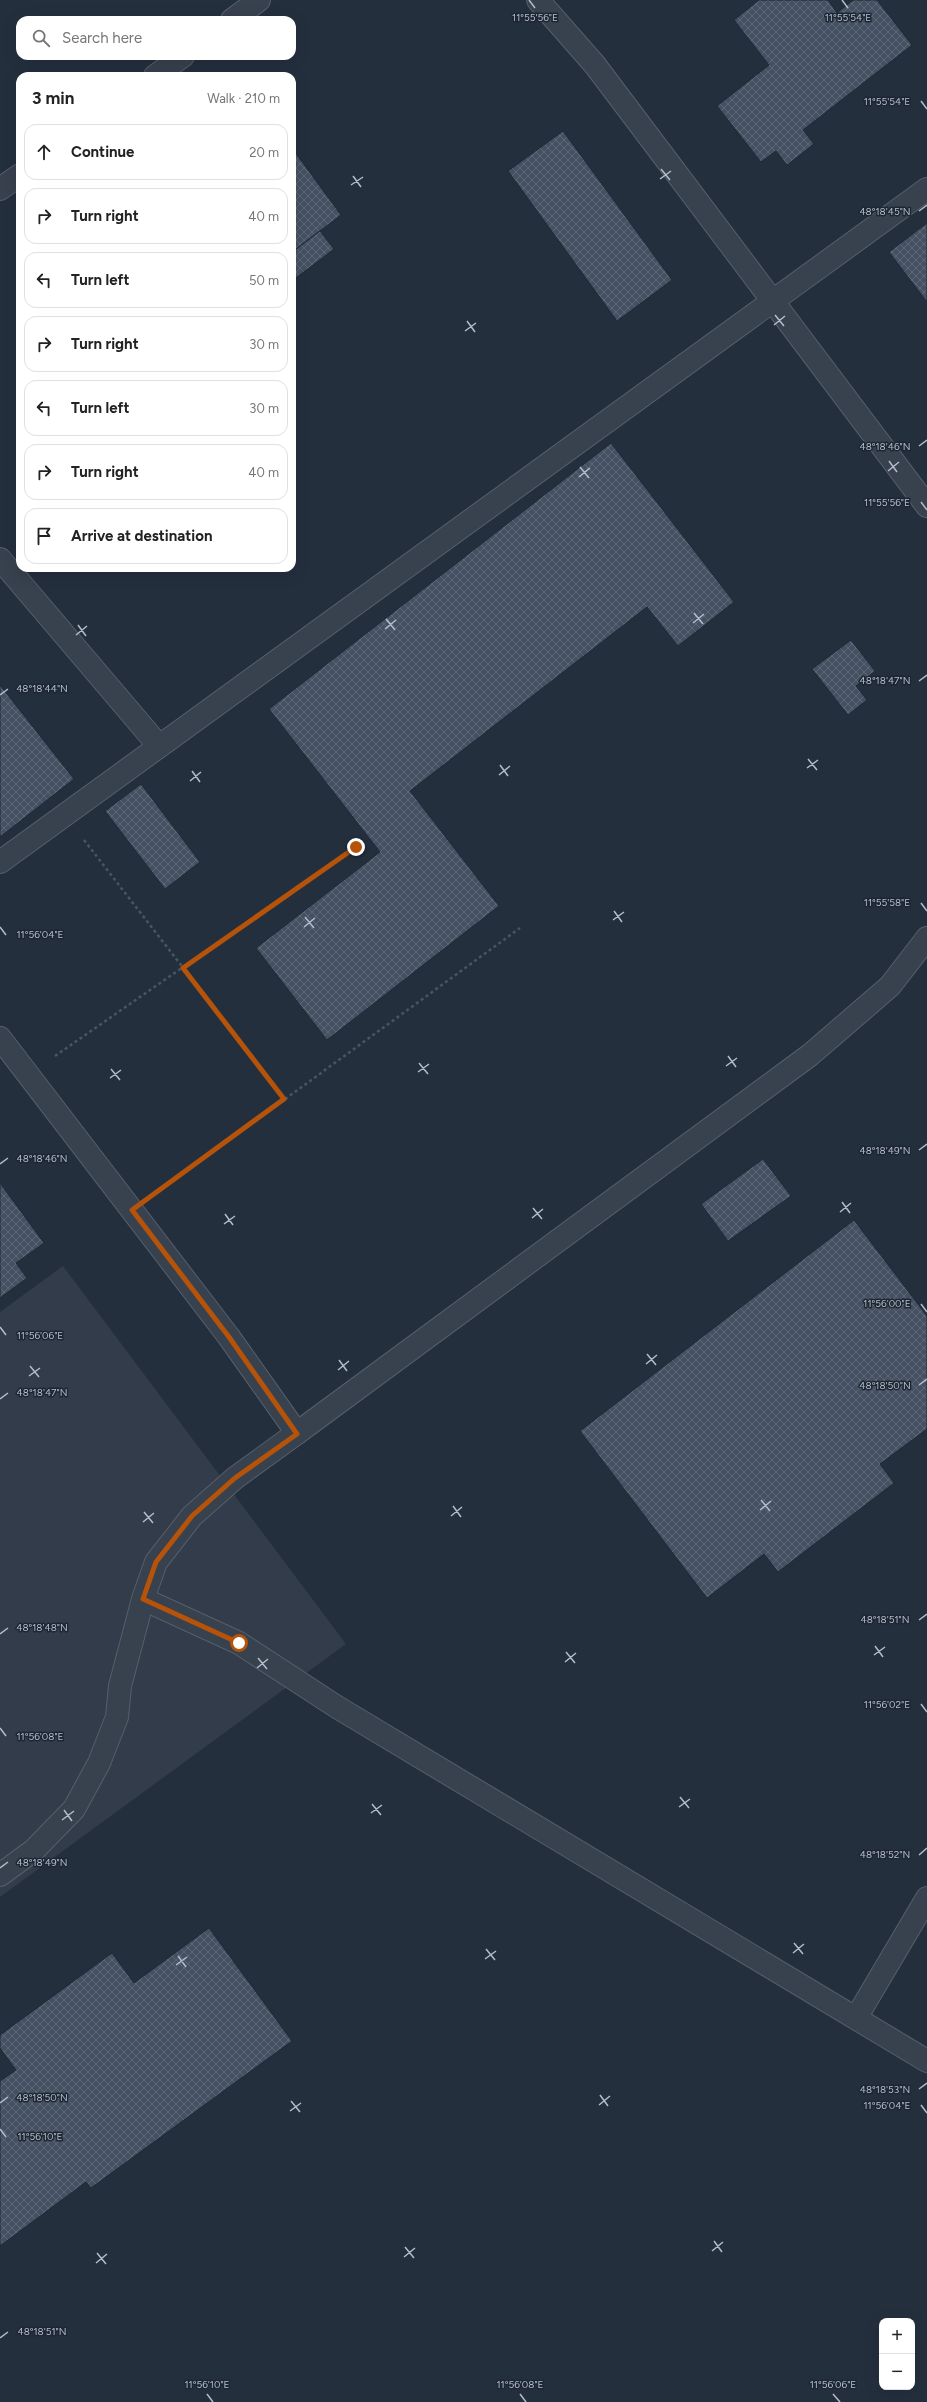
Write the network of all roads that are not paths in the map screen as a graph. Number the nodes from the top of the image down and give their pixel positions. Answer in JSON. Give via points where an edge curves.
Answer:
{"nodes":[{"id":1,"x":259,"y":0,"type":"edge"},
{"id":2,"x":538,"y":0,"type":"edge"},
{"id":3,"x":237,"y":16,"type":"edge"},
{"id":4,"x":177,"y":60,"type":"edge"},
{"id":5,"x":160,"y":72,"type":"edge"},
{"id":6,"x":16,"y":178,"type":"edge"},
{"id":7,"x":0,"y":189,"type":"edge"},
{"id":8,"x":927,"y":189,"type":"edge"},
{"id":9,"x":774,"y":300,"type":"junction"},
{"id":10,"x":927,"y":506,"type":"edge"},
{"id":11,"x":0,"y":559,"type":"edge"},
{"id":12,"x":159,"y":746,"type":"junction"},
{"id":13,"x":0,"y":862,"type":"edge"},
{"id":14,"x":927,"y":938,"type":"edge"},
{"id":15,"x":0,"y":1038,"type":"edge"},
{"id":16,"x":297,"y":1434,"type":"junction"},
{"id":17,"x":143,"y":1599,"type":"junction"},
{"id":18,"x":0,"y":1875,"type":"edge"},
{"id":19,"x":927,"y":1898,"type":"edge"},
{"id":20,"x":856,"y":2018,"type":"junction"},
{"id":21,"x":927,"y":2061,"type":"edge"}],
"edges":[{"from":1,"to":3,"type":"street"},
{"from":2,"to":9,"type":"street","via":[[595,65]]},
{"from":4,"to":5,"type":"street"},
{"from":6,"to":7,"type":"street"},
{"from":8,"to":9,"type":"street"},
{"from":9,"to":10,"type":"street"},
{"from":9,"to":12,"type":"street"},
{"from":11,"to":12,"type":"street"},
{"from":12,"to":13,"type":"street"},
{"from":14,"to":16,"type":"street","via":[[890,986],[810,1055]]},
{"from":15,"to":16,"type":"street","via":[[229,1337]]},
{"from":16,"to":17,"type":"street","via":[[262,1456],[192,1516],[156,1562]]},
{"from":17,"to":18,"type":"street","via":[[120,1686],[117,1717],[99,1763],[74,1809],[34,1850]]},
{"from":17,"to":20,"type":"street","via":[[239,1643],[337,1707]]},
{"from":19,"to":20,"type":"street"},
{"from":20,"to":21,"type":"street"}]}
